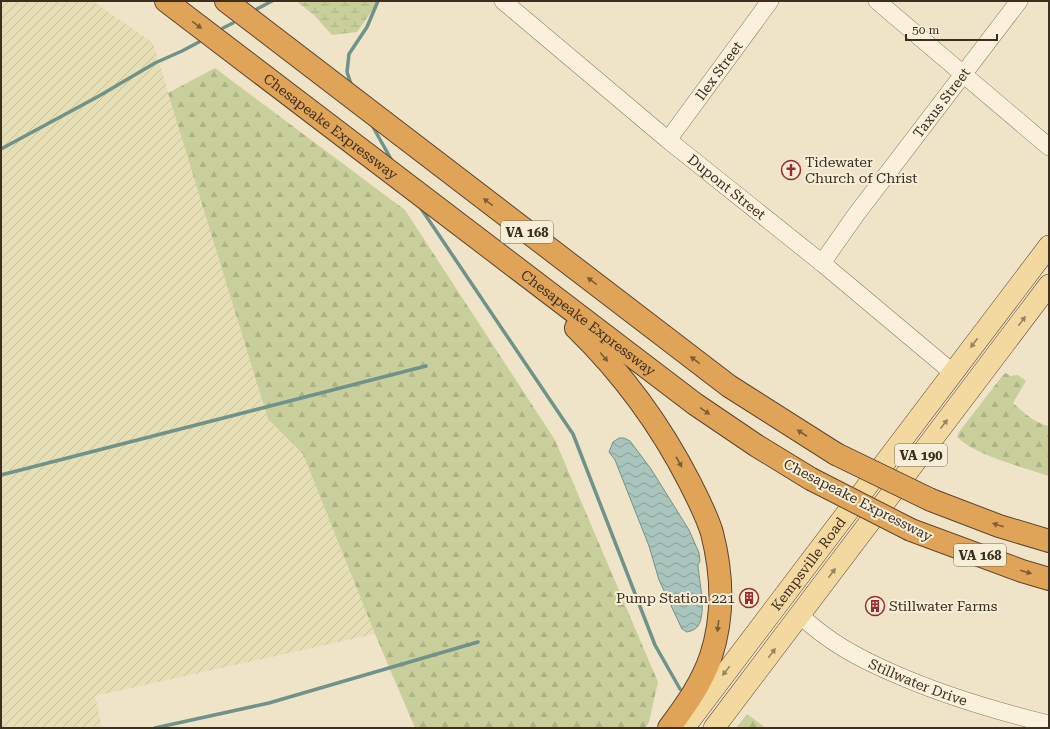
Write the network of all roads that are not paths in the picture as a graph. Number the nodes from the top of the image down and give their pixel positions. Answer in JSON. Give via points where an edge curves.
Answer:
{"nodes":[{"id":1,"x":166,"y":1,"type":"edge"},
{"id":2,"x":226,"y":1,"type":"edge"},
{"id":3,"x":503,"y":1,"type":"edge"},
{"id":4,"x":770,"y":1,"type":"edge"},
{"id":5,"x":876,"y":1,"type":"edge"},
{"id":6,"x":1019,"y":1,"type":"edge"},
{"id":7,"x":963,"y":74,"type":"junction"},
{"id":8,"x":668,"y":140,"type":"junction"},
{"id":9,"x":1049,"y":147,"type":"edge"},
{"id":10,"x":417,"y":192,"type":"junction"},
{"id":11,"x":1049,"y":246,"type":"edge"},
{"id":12,"x":822,"y":263,"type":"junction"},
{"id":13,"x":1049,"y":285,"type":"edge"},
{"id":14,"x":952,"y":372,"type":"junction"},
{"id":15,"x":835,"y":529,"type":"junction"},
{"id":16,"x":1049,"y":541,"type":"edge"},
{"id":17,"x":1049,"y":579,"type":"edge"},
{"id":18,"x":800,"y":615,"type":"junction"},
{"id":19,"x":1049,"y":724,"type":"edge"},
{"id":20,"x":669,"y":728,"type":"edge"},
{"id":21,"x":684,"y":728,"type":"edge"},
{"id":22,"x":714,"y":728,"type":"edge"}],
"edges":[{"from":1,"to":10,"type":"highway","name":"Chesapeake Expressway","number":"VA 168","one_way":true},
{"from":16,"to":2,"type":"highway","number":"VA 168","one_way":true,"bridge":true,"via":[[999,526],[931,500],[836,454],[730,386]]},
{"from":3,"to":8,"type":"street","name":"Dupont Street"},
{"from":4,"to":8,"type":"street","name":"Ilex Street"},
{"from":5,"to":7,"type":"street"},
{"from":6,"to":7,"type":"street","name":"Taxus Street"},
{"from":7,"to":9,"type":"street"},
{"from":7,"to":12,"type":"street","name":"Taxus Street"},
{"from":8,"to":12,"type":"street","name":"Dupont Street"},
{"from":10,"to":17,"type":"highway","name":"Chesapeake Expressway","number":"VA 168","one_way":true,"bridge":true,"via":[[695,404],[757,446],[811,479],[911,530],[1022,572]]},
{"from":10,"to":20,"type":"highway","one_way":true,"via":[[592,343],[652,418],[681,465],[700,505],[711,532],[717,559],[720,585],[717,632],[711,656],[694,694]]},
{"from":11,"to":14,"type":"main road","name":"Kempsville Road","number":"VA 190","one_way":true},
{"from":12,"to":14,"type":"street","name":"Dupont Street"},
{"from":18,"to":13,"type":"main road","name":"Kempsville Road","number":"VA 190","one_way":true},
{"from":14,"to":15,"type":"main road","name":"Kempsville Road","number":"VA 190"},
{"from":15,"to":18,"type":"main road","via":[[831,549],[799,597],[797,606]]},
{"from":15,"to":21,"type":"main road","name":"Kempsville Road","number":"VA 190","one_way":true},
{"from":18,"to":19,"type":"street","name":"Stillwater Drive","via":[[815,630],[862,659],[923,686],[961,700]]},
{"from":22,"to":18,"type":"main road","name":"Kempsville Road","number":"VA 190","one_way":true}]}
